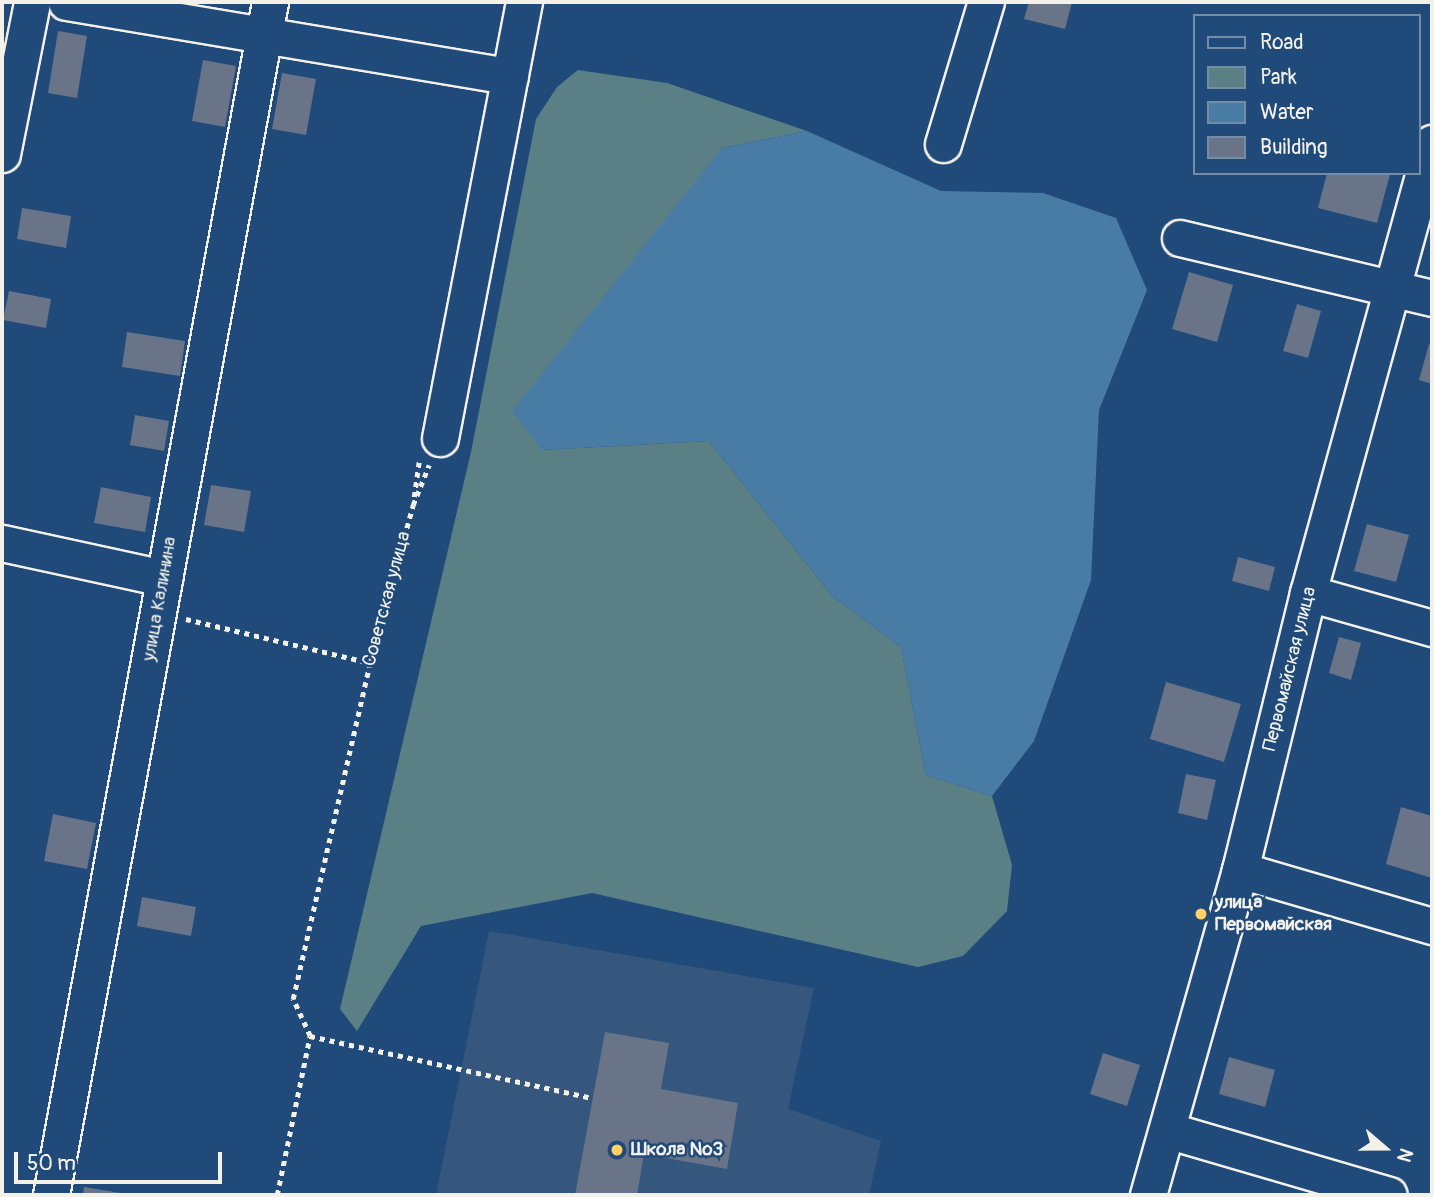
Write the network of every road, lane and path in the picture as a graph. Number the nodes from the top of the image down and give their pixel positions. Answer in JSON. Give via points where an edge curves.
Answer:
{"nodes":[{"id":1,"x":32,"y":2,"type":"edge"},
{"id":2,"x":66,"y":2,"type":"edge"},
{"id":3,"x":524,"y":2,"type":"edge"},
{"id":4,"x":985,"y":2,"type":"edge"},
{"id":5,"x":267,"y":18,"type":"edge"},
{"id":6,"x":510,"y":76,"type":"junction"},
{"id":7,"x":1432,"y":143,"type":"edge"},
{"id":8,"x":943,"y":144,"type":"dead end"},
{"id":9,"x":2,"y":153,"type":"edge"},
{"id":10,"x":1181,"y":238,"type":"dead end"},
{"id":11,"x":1394,"y":287,"type":"junction"},
{"id":12,"x":1432,"y":298,"type":"edge"},
{"id":13,"x":440,"y":438,"type":"joint"},
{"id":14,"x":2,"y":543,"type":"edge"},
{"id":15,"x":164,"y":578,"type":"junction"},
{"id":16,"x":1308,"y":593,"type":"junction"},
{"id":17,"x":1432,"y":628,"type":"edge"},
{"id":18,"x":1240,"y":870,"type":"junction"},
{"id":19,"x":1432,"y":926,"type":"edge"},
{"id":20,"x":310,"y":1036,"type":"junction"},
{"id":21,"x":592,"y":1098,"type":"dead end"},
{"id":22,"x":1167,"y":1130,"type":"junction"},
{"id":23,"x":51,"y":1195,"type":"edge"},
{"id":24,"x":277,"y":1195,"type":"edge"},
{"id":25,"x":1149,"y":1195,"type":"edge"},
{"id":26,"x":1389,"y":1195,"type":"edge"}],
"edges":[{"from":1,"to":9,"type":"street"},
{"from":2,"to":5,"type":"street"},
{"from":3,"to":6,"type":"street"},
{"from":4,"to":8,"type":"street"},
{"from":5,"to":6,"type":"street"},
{"from":5,"to":15,"type":"street","name":"улица Калинина"},
{"from":6,"to":13,"type":"street"},
{"from":7,"to":11,"type":"street","name":"Первомайская улица"},
{"from":10,"to":11,"type":"street"},
{"from":11,"to":12,"type":"street"},
{"from":11,"to":16,"type":"street","name":"Первомайская улица"},
{"from":13,"to":20,"type":"path","name":"Советская улица","via":[[413,505],[370,663],[293,999]]},
{"from":14,"to":15,"type":"street"},
{"from":15,"to":23,"type":"street","name":"улица Калинина"},
{"from":16,"to":17,"type":"street"},
{"from":16,"to":18,"type":"street","name":"Первомайская улица"},
{"from":18,"to":19,"type":"street"},
{"from":18,"to":22,"type":"street","name":"Первомайская улица"},
{"from":20,"to":21,"type":"path"},
{"from":20,"to":24,"type":"path"},
{"from":22,"to":25,"type":"street","name":"Первомайская улица"},
{"from":22,"to":26,"type":"street"}]}
